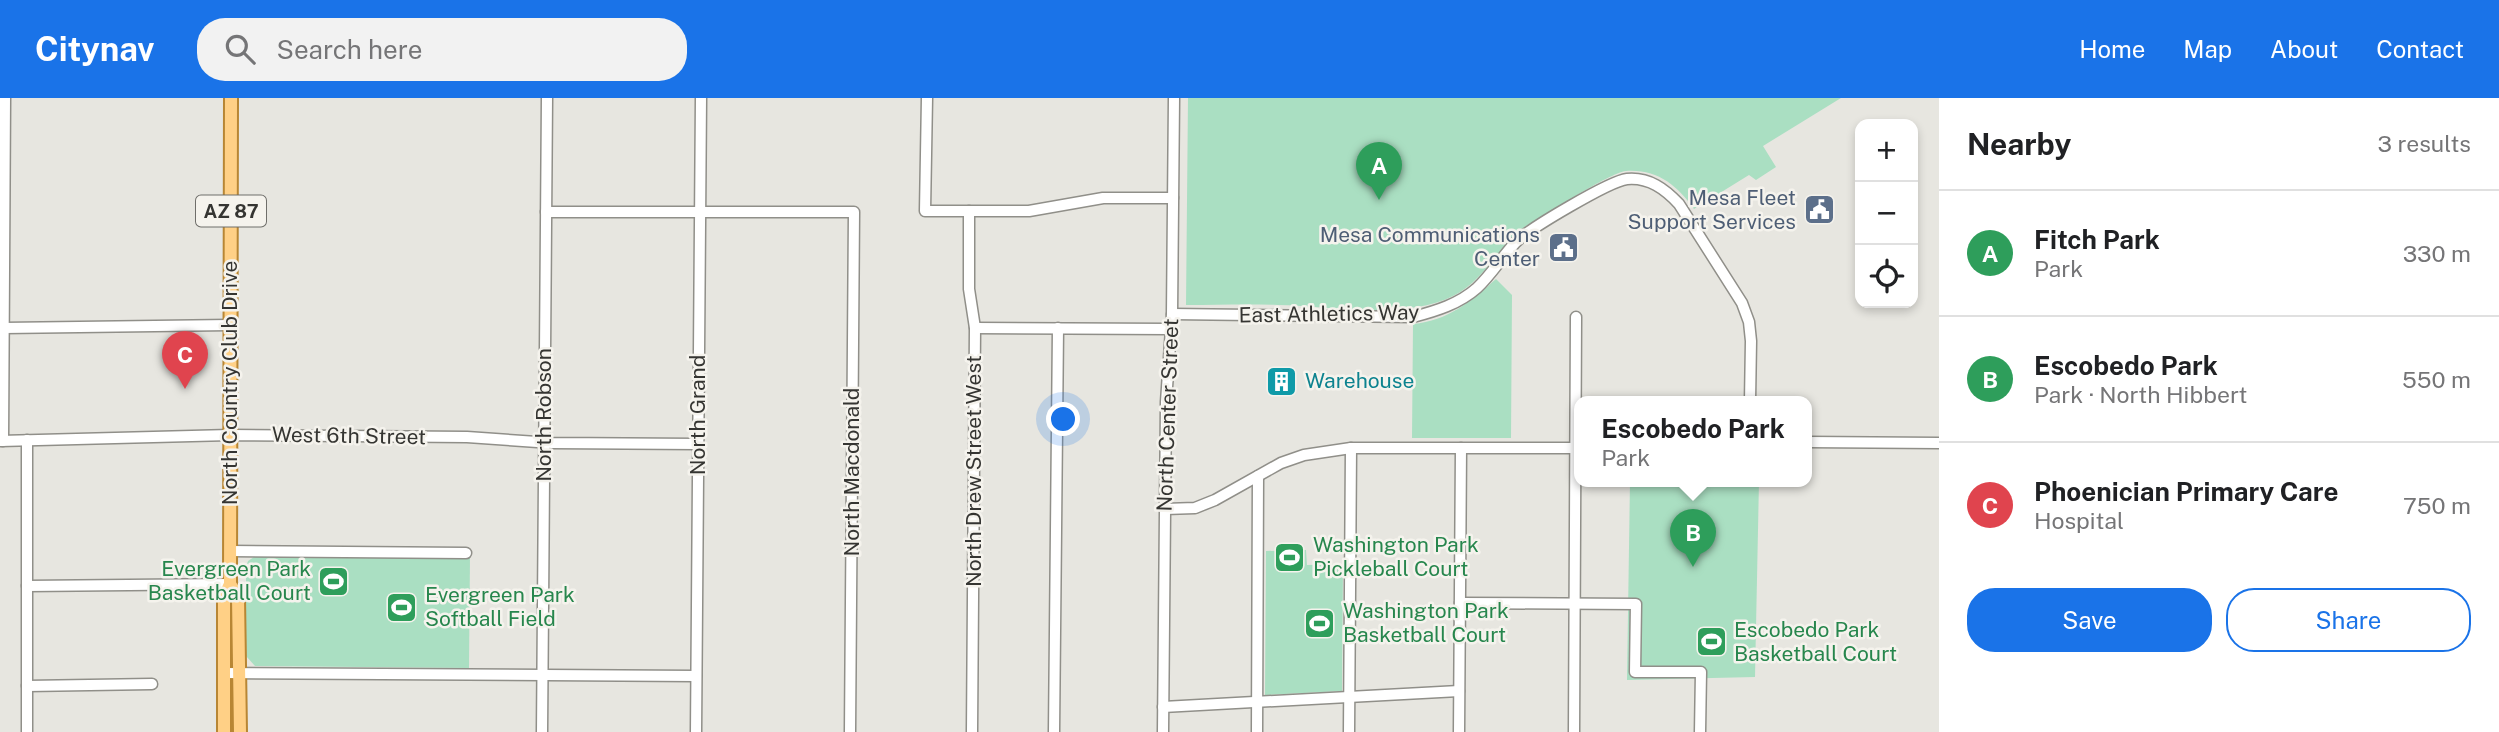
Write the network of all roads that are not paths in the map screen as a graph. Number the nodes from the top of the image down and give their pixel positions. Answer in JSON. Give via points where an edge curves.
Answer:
{"nodes":[{"id":1,"x":5,"y":98,"type":"edge"},
{"id":2,"x":231,"y":98,"type":"edge"},
{"id":3,"x":547,"y":98,"type":"edge"},
{"id":4,"x":701,"y":98,"type":"edge"},
{"id":5,"x":926,"y":98,"type":"edge"},
{"id":6,"x":1174,"y":98,"type":"edge"},
{"id":7,"x":1173,"y":198,"type":"junction"},
{"id":8,"x":2,"y":203,"type":"edge"},
{"id":9,"x":969,"y":211,"type":"junction"},
{"id":10,"x":546,"y":212,"type":"junction"},
{"id":11,"x":700,"y":212,"type":"junction"},
{"id":12,"x":1172,"y":314,"type":"junction"},
{"id":13,"x":1576,"y":317,"type":"dead end"},
{"id":14,"x":230,"y":325,"type":"junction"},
{"id":15,"x":4,"y":328,"type":"junction"},
{"id":16,"x":975,"y":328,"type":"junction"},
{"id":17,"x":1058,"y":328,"type":"junction"},
{"id":18,"x":1171,"y":329,"type":"junction"},
{"id":19,"x":1577,"y":396,"type":"edge"},
{"id":20,"x":1750,"y":396,"type":"edge"},
{"id":21,"x":230,"y":435,"type":"junction"},
{"id":22,"x":27,"y":440,"type":"junction"},
{"id":23,"x":1,"y":441,"type":"edge"},
{"id":24,"x":1812,"y":442,"type":"edge"},
{"id":25,"x":544,"y":443,"type":"junction"},
{"id":26,"x":1939,"y":443,"type":"edge"},
{"id":27,"x":698,"y":444,"type":"junction"},
{"id":28,"x":1352,"y":448,"type":"junction"},
{"id":29,"x":1461,"y":448,"type":"junction"},
{"id":30,"x":1574,"y":448,"type":"edge"},
{"id":31,"x":1258,"y":476,"type":"junction"},
{"id":32,"x":1576,"y":487,"type":"edge"},
{"id":33,"x":1165,"y":509,"type":"junction"},
{"id":34,"x":230,"y":551,"type":"junction"},
{"id":35,"x":466,"y":553,"type":"dead end"},
{"id":36,"x":230,"y":584,"type":"junction"},
{"id":37,"x":27,"y":586,"type":"junction"},
{"id":38,"x":1460,"y":603,"type":"junction"},
{"id":39,"x":1574,"y":603,"type":"junction"},
{"id":40,"x":223,"y":673,"type":"junction"},
{"id":41,"x":239,"y":673,"type":"junction"},
{"id":42,"x":542,"y":676,"type":"junction"},
{"id":43,"x":696,"y":676,"type":"junction"},
{"id":44,"x":152,"y":684,"type":"dead end"},
{"id":45,"x":27,"y":686,"type":"junction"},
{"id":46,"x":1459,"y":691,"type":"junction"},
{"id":47,"x":1350,"y":697,"type":"junction"},
{"id":48,"x":1257,"y":702,"type":"junction"},
{"id":49,"x":1163,"y":706,"type":"junction"},
{"id":50,"x":27,"y":732,"type":"edge"},
{"id":51,"x":224,"y":732,"type":"edge"},
{"id":52,"x":240,"y":732,"type":"edge"},
{"id":53,"x":542,"y":732,"type":"edge"},
{"id":54,"x":696,"y":732,"type":"edge"},
{"id":55,"x":850,"y":732,"type":"edge"},
{"id":56,"x":972,"y":732,"type":"edge"},
{"id":57,"x":1054,"y":732,"type":"edge"},
{"id":58,"x":1163,"y":732,"type":"edge"},
{"id":59,"x":1257,"y":732,"type":"edge"},
{"id":60,"x":1349,"y":732,"type":"edge"},
{"id":61,"x":1459,"y":732,"type":"edge"},
{"id":62,"x":1574,"y":732,"type":"edge"},
{"id":63,"x":1700,"y":732,"type":"edge"}],
"edges":[{"from":1,"to":8,"type":"street"},
{"from":2,"to":14,"type":"main road","name":"North Country Club Drive","number":"AZ 87"},
{"from":3,"to":10,"type":"street","name":"North Robson"},
{"from":4,"to":11,"type":"street","name":"North Grand"},
{"from":5,"to":9,"type":"street","via":[[925,211]]},
{"from":6,"to":7,"type":"street","name":"North Center Street"},
{"from":7,"to":9,"type":"street","via":[[1103,198],[1029,211]]},
{"from":7,"to":12,"type":"street","name":"North Center Street"},
{"from":8,"to":15,"type":"street"},
{"from":9,"to":16,"type":"street","name":"North Drew Street West","via":[[969,289]]},
{"from":10,"to":11,"type":"street"},
{"from":10,"to":25,"type":"street","name":"North Robson"},
{"from":11,"to":27,"type":"street","name":"North Grand"},
{"from":11,"to":55,"type":"street","name":"North Macdonald","via":[[854,212]]},
{"from":12,"to":18,"type":"street","name":"North Center Street"},
{"from":12,"to":20,"type":"street","name":"East Athletics Way","via":[[1413,317],[1431,313],[1476,289],[1531,231],[1609,185],[1636,179],[1657,185],[1679,204],[1742,303],[1751,341]]},
{"from":13,"to":19,"type":"street"},
{"from":14,"to":15,"type":"street"},
{"from":14,"to":21,"type":"main road","name":"North Country Club Drive","number":"AZ 87"},
{"from":15,"to":23,"type":"street"},
{"from":16,"to":17,"type":"street"},
{"from":16,"to":56,"type":"street","name":"North Drew Street West"},
{"from":17,"to":18,"type":"street"},
{"from":17,"to":57,"type":"street"},
{"from":18,"to":33,"type":"street","name":"North Center Street"},
{"from":21,"to":22,"type":"street","name":"West 6th Street"},
{"from":21,"to":25,"type":"street","name":"West 6th Street","via":[[467,437]]},
{"from":21,"to":34,"type":"main road","name":"North Country Club Drive","number":"AZ 87"},
{"from":22,"to":23,"type":"street","name":"West 6th Street"},
{"from":22,"to":37,"type":"street"},
{"from":24,"to":26,"type":"street"},
{"from":25,"to":27,"type":"street","name":"West 6th Street"},
{"from":25,"to":42,"type":"street","name":"North Robson"},
{"from":27,"to":43,"type":"street","name":"North Grand"},
{"from":28,"to":29,"type":"street"},
{"from":28,"to":31,"type":"street","via":[[1304,455]]},
{"from":28,"to":47,"type":"street"},
{"from":29,"to":30,"type":"street"},
{"from":29,"to":38,"type":"street"},
{"from":31,"to":33,"type":"street","via":[[1195,508]]},
{"from":31,"to":48,"type":"street"},
{"from":32,"to":39,"type":"street"},
{"from":33,"to":49,"type":"street","name":"North Center Street"},
{"from":34,"to":35,"type":"street"},
{"from":34,"to":36,"type":"main road","name":"North Country Club Drive","number":"AZ 87"},
{"from":36,"to":37,"type":"street"},
{"from":36,"to":40,"type":"main road","name":"North Country Club Drive","number":"AZ 87","via":[[224,597]]},
{"from":36,"to":41,"type":"main road","name":"North Country Club Drive","number":"AZ 87","via":[[238,597]]},
{"from":37,"to":45,"type":"street"},
{"from":38,"to":39,"type":"street"},
{"from":38,"to":46,"type":"street"},
{"from":39,"to":62,"type":"street"},
{"from":39,"to":63,"type":"street","via":[[1636,604],[1635,672],[1701,672]]},
{"from":40,"to":41,"type":"street"},
{"from":40,"to":51,"type":"main road","name":"North Country Club Drive","number":"AZ 87"},
{"from":41,"to":42,"type":"street"},
{"from":41,"to":52,"type":"main road","name":"North Country Club Drive","number":"AZ 87"},
{"from":42,"to":43,"type":"street"},
{"from":42,"to":53,"type":"street","name":"North Robson"},
{"from":43,"to":54,"type":"street","name":"North Grand"},
{"from":44,"to":45,"type":"street"},
{"from":45,"to":50,"type":"street"},
{"from":46,"to":47,"type":"street"},
{"from":46,"to":61,"type":"street"},
{"from":47,"to":48,"type":"street"},
{"from":47,"to":60,"type":"street"},
{"from":48,"to":49,"type":"street"},
{"from":48,"to":59,"type":"street"},
{"from":49,"to":58,"type":"street","name":"North Center Street"}]}
